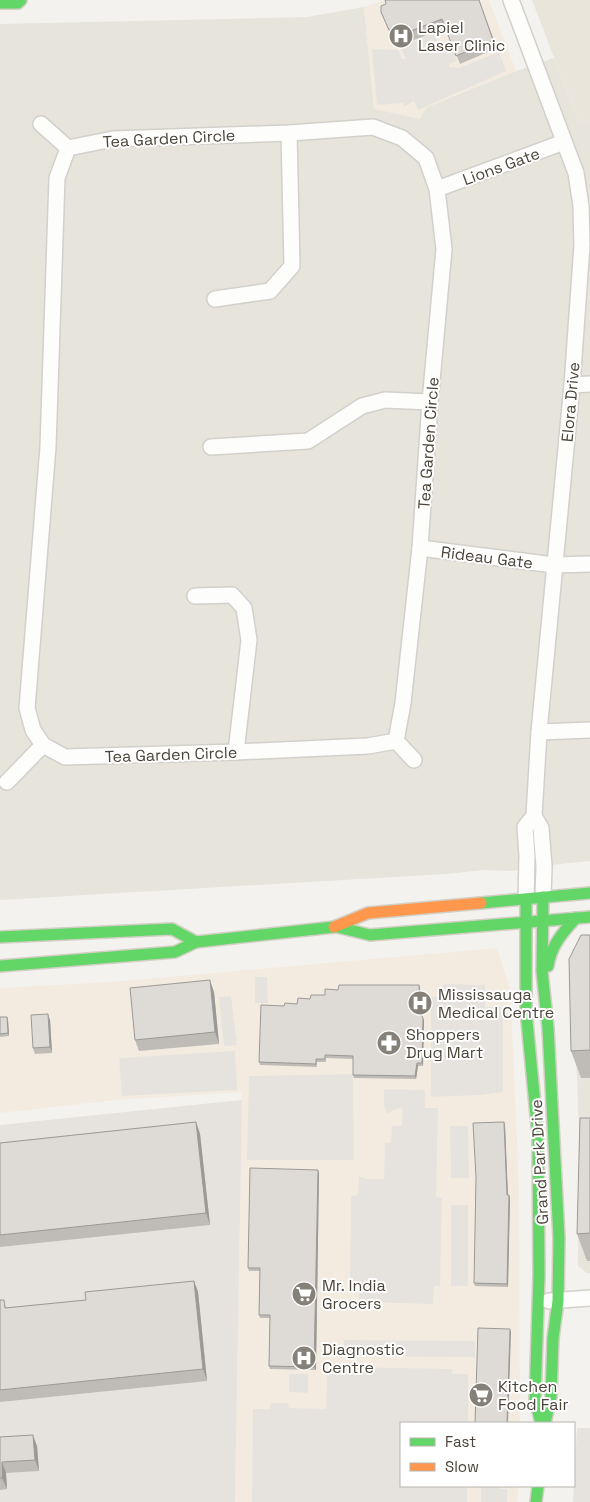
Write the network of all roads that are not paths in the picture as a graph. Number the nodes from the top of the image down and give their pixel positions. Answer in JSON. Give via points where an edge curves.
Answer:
{"nodes":[{"id":1,"x":21,"y":0,"type":"edge"},
{"id":2,"x":511,"y":0,"type":"edge"},
{"id":3,"x":0,"y":3,"type":"edge"},
{"id":4,"x":41,"y":124,"type":"dead end"},
{"id":5,"x":289,"y":133,"type":"junction"},
{"id":6,"x":564,"y":142,"type":"junction"},
{"id":7,"x":68,"y":148,"type":"junction"},
{"id":8,"x":437,"y":189,"type":"junction"},
{"id":9,"x":586,"y":206,"type":"edge"},
{"id":10,"x":215,"y":299,"type":"dead end"},
{"id":11,"x":590,"y":384,"type":"edge"},
{"id":12,"x":572,"y":385,"type":"junction"},
{"id":13,"x":430,"y":402,"type":"junction"},
{"id":14,"x":211,"y":447,"type":"dead end"},
{"id":15,"x":420,"y":548,"type":"junction"},
{"id":16,"x":590,"y":564,"type":"edge"},
{"id":17,"x":554,"y":566,"type":"junction"},
{"id":18,"x":195,"y":596,"type":"dead end"},
{"id":19,"x":590,"y":730,"type":"edge"},
{"id":20,"x":539,"y":732,"type":"junction"},
{"id":21,"x":396,"y":741,"type":"junction"},
{"id":22,"x":43,"y":745,"type":"junction"},
{"id":23,"x":236,"y":752,"type":"junction"},
{"id":24,"x":414,"y":760,"type":"dead end"},
{"id":25,"x":7,"y":782,"type":"dead end"},
{"id":26,"x":534,"y":816,"type":"junction"},
{"id":27,"x":590,"y":893,"type":"edge"},
{"id":28,"x":543,"y":898,"type":"junction"},
{"id":29,"x":526,"y":899,"type":"junction"},
{"id":30,"x":590,"y":917,"type":"edge"},
{"id":31,"x":576,"y":918,"type":"junction"},
{"id":32,"x":542,"y":921,"type":"junction"},
{"id":33,"x":526,"y":922,"type":"junction"},
{"id":34,"x":337,"y":927,"type":"junction"},
{"id":35,"x":0,"y":937,"type":"edge"},
{"id":36,"x":196,"y":942,"type":"junction"},
{"id":37,"x":0,"y":966,"type":"edge"},
{"id":38,"x":548,"y":1028,"type":"junction"},
{"id":39,"x":590,"y":1298,"type":"edge"},
{"id":40,"x":558,"y":1301,"type":"junction"},
{"id":41,"x":538,"y":1302,"type":"junction"},
{"id":42,"x":541,"y":1422,"type":"edge"},
{"id":43,"x":545,"y":1422,"type":"edge"},
{"id":44,"x":538,"y":1487,"type":"edge"},
{"id":45,"x":536,"y":1502,"type":"edge"}],
"edges":[{"from":1,"to":3,"type":"main road","via":[[18,3]]},
{"from":2,"to":6,"type":"street","name":"Elora Drive"},
{"from":4,"to":7,"type":"street"},
{"from":5,"to":7,"type":"street","name":"Tea Garden Circle","via":[[112,139]]},
{"from":5,"to":8,"type":"street","name":"Tea Garden Circle","via":[[373,127],[402,138],[426,158]]},
{"from":5,"to":10,"type":"street","via":[[292,266],[270,291]]},
{"from":6,"to":8,"type":"street","name":"Lions Gate"},
{"from":6,"to":9,"type":"street","name":"Elora Drive"},
{"from":7,"to":22,"type":"street","via":[[58,178],[48,448],[27,708],[33,730]]},
{"from":8,"to":13,"type":"street","name":"Tea Garden Circle","via":[[444,249]]},
{"from":9,"to":12,"type":"street","name":"Elora Drive"},
{"from":11,"to":12,"type":"street"},
{"from":12,"to":17,"type":"street","name":"Elora Drive"},
{"from":13,"to":14,"type":"street","via":[[385,400],[362,406],[308,441]]},
{"from":13,"to":15,"type":"street","name":"Tea Garden Circle"},
{"from":15,"to":17,"type":"street","name":"Rideau Gate"},
{"from":15,"to":21,"type":"street","name":"Tea Garden Circle"},
{"from":16,"to":17,"type":"street","name":"Rideau Gate"},
{"from":17,"to":20,"type":"street","name":"Elora Drive"},
{"from":18,"to":23,"type":"street","via":[[232,595],[244,608],[248,640]]},
{"from":19,"to":20,"type":"street"},
{"from":20,"to":26,"type":"street","name":"Elora Drive"},
{"from":21,"to":23,"type":"street","name":"Tea Garden Circle","via":[[368,746]]},
{"from":21,"to":24,"type":"street"},
{"from":22,"to":23,"type":"street","name":"Tea Garden Circle","via":[[65,757]]},
{"from":22,"to":25,"type":"street"},
{"from":26,"to":28,"type":"street","name":"Elora Drive","via":[[541,828]]},
{"from":26,"to":29,"type":"street","name":"Elora Drive","via":[[525,827]]},
{"from":27,"to":28,"type":"main road"},
{"from":28,"to":29,"type":"main road"},
{"from":28,"to":32,"type":"main road","name":"Grand Park Drive"},
{"from":29,"to":33,"type":"main road","name":"Grand Park Drive"},
{"from":29,"to":34,"type":"main road","via":[[368,913]]},
{"from":30,"to":31,"type":"main road"},
{"from":31,"to":32,"type":"main road"},
{"from":31,"to":38,"type":"main road","via":[[557,938],[549,961],[552,1021]]},
{"from":32,"to":33,"type":"main road"},
{"from":32,"to":38,"type":"main road","name":"Grand Park Drive","via":[[542,971]]},
{"from":33,"to":34,"type":"main road","via":[[370,935]]},
{"from":33,"to":41,"type":"main road","name":"Grand Park Drive","via":[[526,1011],[538,1136]]},
{"from":34,"to":36,"type":"main road"},
{"from":35,"to":36,"type":"main road","via":[[172,929]]},
{"from":36,"to":37,"type":"main road","via":[[175,952]]},
{"from":38,"to":40,"type":"main road","name":"Grand Park Drive","via":[[559,1238]]},
{"from":39,"to":40,"type":"street"},
{"from":40,"to":41,"type":"street"},
{"from":40,"to":43,"type":"main road","name":"Grand Park Drive","via":[[551,1397]]},
{"from":41,"to":42,"type":"main road","name":"Grand Park Drive","via":[[535,1400]]},
{"from":44,"to":45,"type":"main road"}]}
